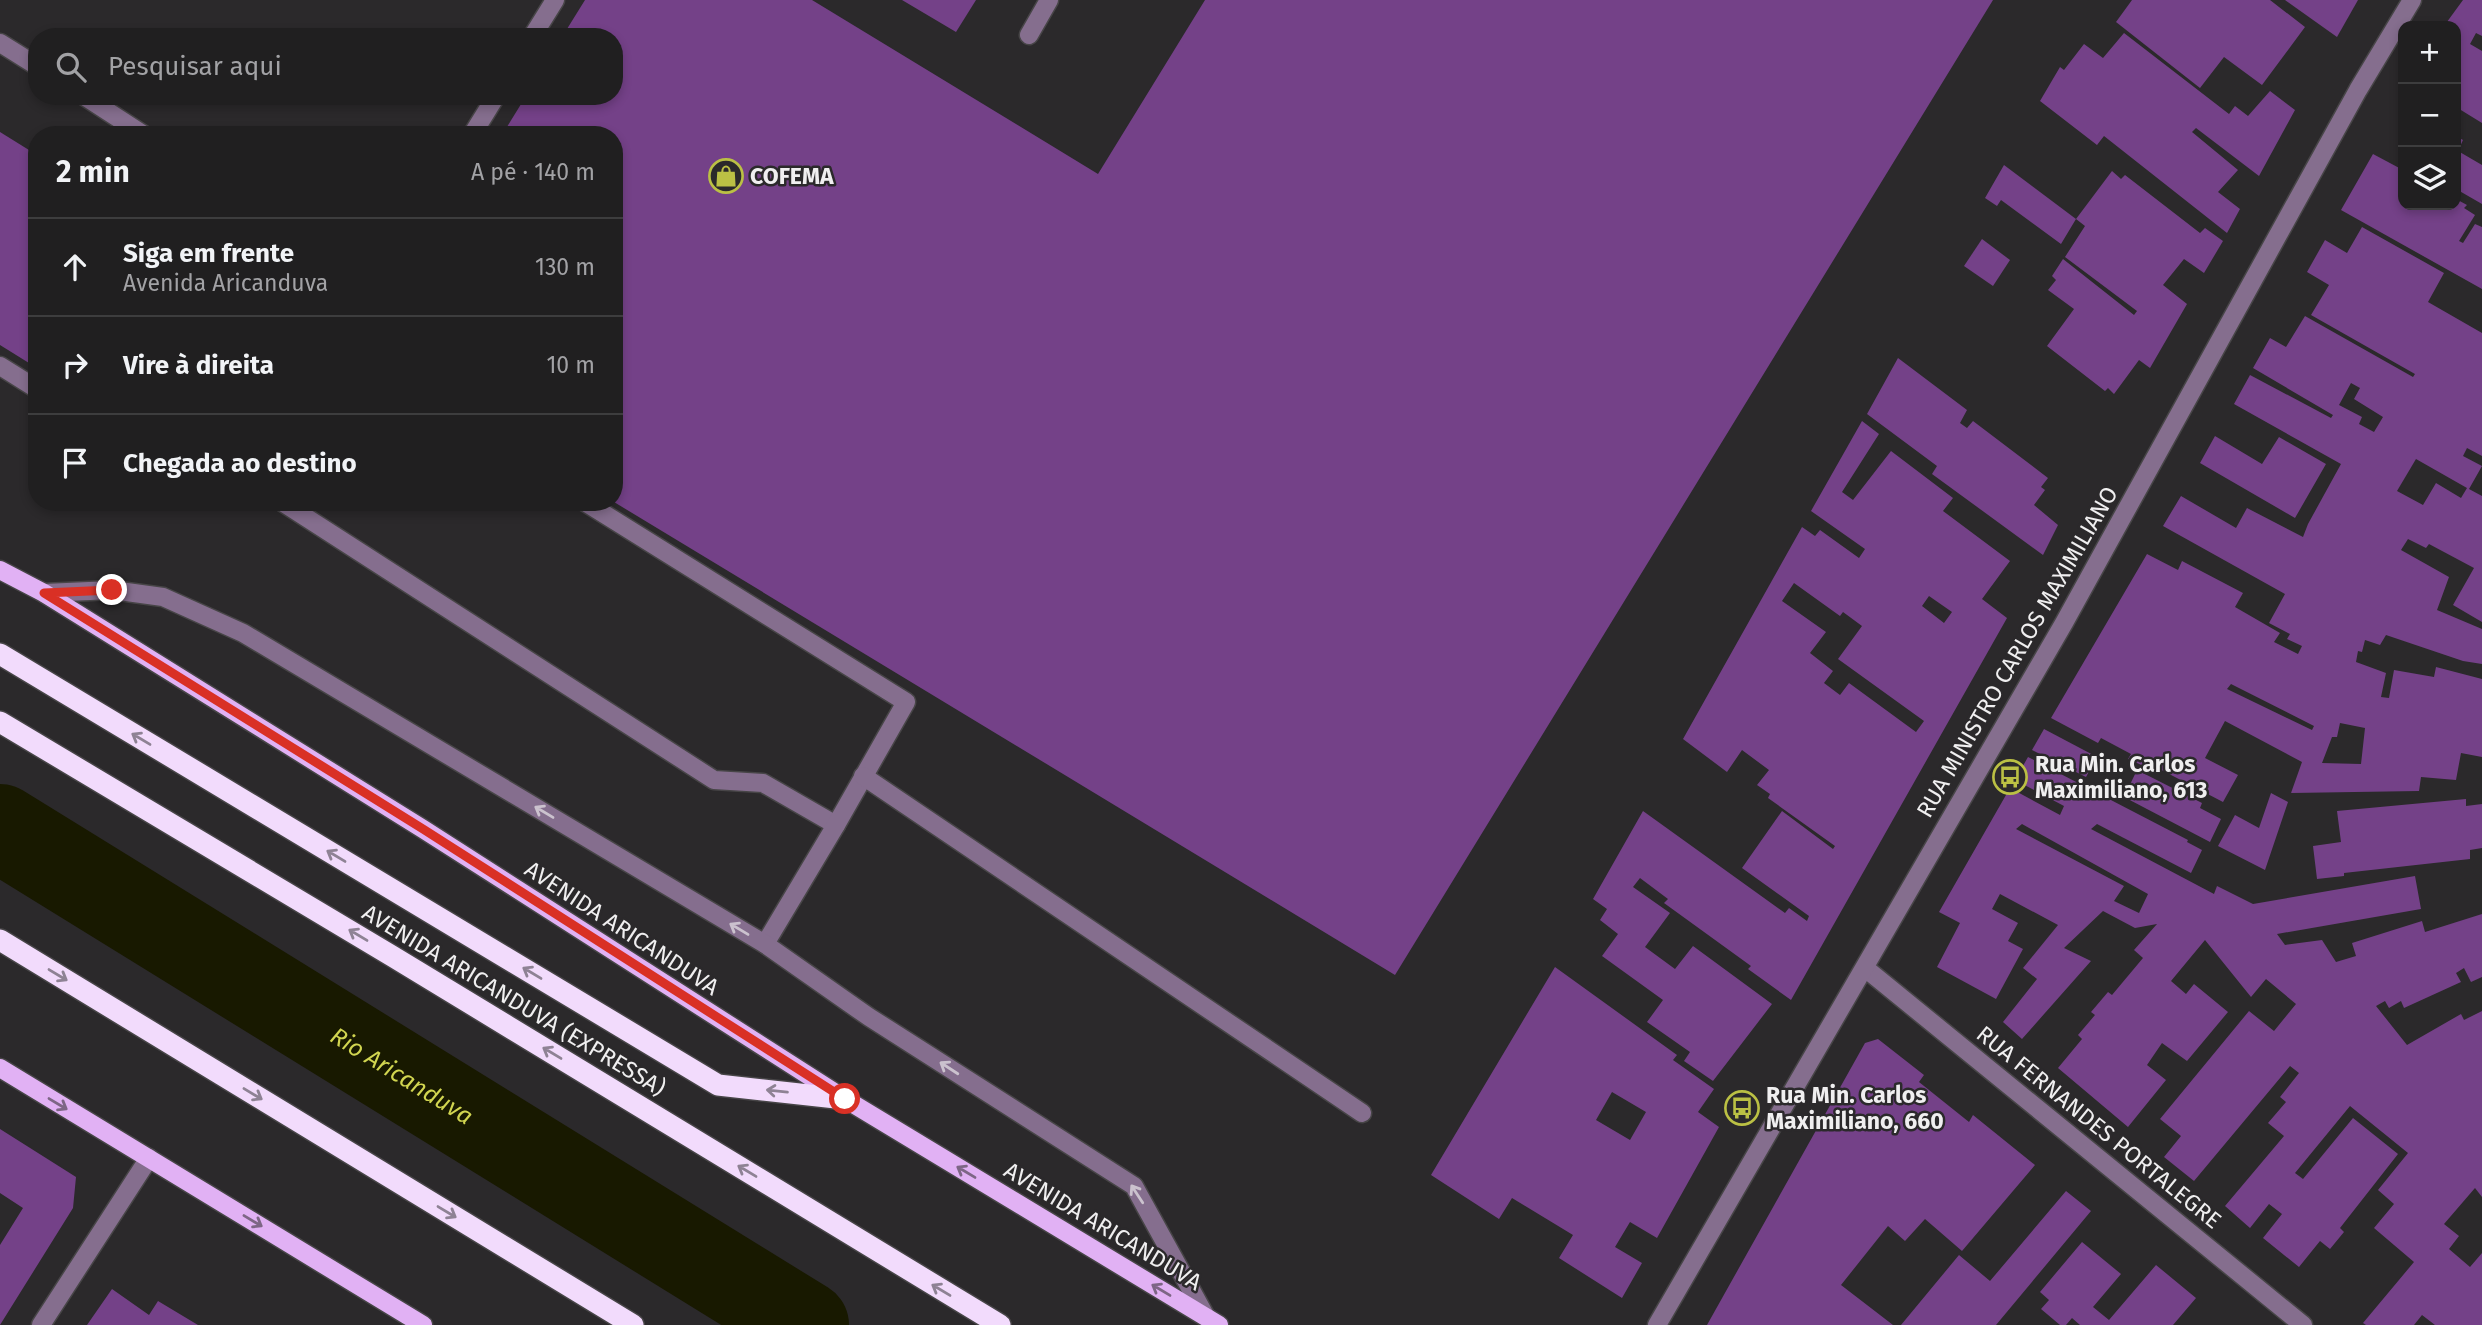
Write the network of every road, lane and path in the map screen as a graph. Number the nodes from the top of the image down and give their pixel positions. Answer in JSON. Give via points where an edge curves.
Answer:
{"nodes":[{"id":1,"x":555,"y":0,"type":"edge"},
{"id":2,"x":1049,"y":0,"type":"edge"},
{"id":3,"x":2412,"y":0,"type":"edge"},
{"id":4,"x":538,"y":28,"type":"edge"},
{"id":5,"x":1029,"y":35,"type":"dead end"},
{"id":6,"x":0,"y":43,"type":"edge"},
{"id":7,"x":28,"y":60,"type":"edge"},
{"id":8,"x":98,"y":105,"type":"edge"},
{"id":9,"x":490,"y":105,"type":"edge"},
{"id":10,"x":130,"y":126,"type":"edge"},
{"id":11,"x":478,"y":126,"type":"edge"},
{"id":12,"x":0,"y":366,"type":"edge"},
{"id":13,"x":28,"y":383,"type":"edge"},
{"id":14,"x":296,"y":511,"type":"edge"},
{"id":15,"x":599,"y":511,"type":"edge"},
{"id":16,"x":0,"y":570,"type":"edge"},
{"id":17,"x":44,"y":593,"type":"junction"},
{"id":18,"x":0,"y":654,"type":"edge"},
{"id":19,"x":0,"y":722,"type":"edge"},
{"id":20,"x":863,"y":776,"type":"junction"},
{"id":21,"x":836,"y":825,"type":"junction"},
{"id":22,"x":0,"y":940,"type":"edge"},
{"id":23,"x":765,"y":944,"type":"junction"},
{"id":24,"x":1865,"y":968,"type":"junction"},
{"id":25,"x":0,"y":1068,"type":"edge"},
{"id":26,"x":845,"y":1099,"type":"junction"},
{"id":27,"x":1362,"y":1113,"type":"dead end"},
{"id":28,"x":149,"y":1158,"type":"junction"},
{"id":29,"x":1213,"y":1321,"type":"edge"},
{"id":30,"x":41,"y":1325,"type":"edge"},
{"id":31,"x":423,"y":1325,"type":"edge"},
{"id":32,"x":633,"y":1325,"type":"edge"},
{"id":33,"x":1000,"y":1325,"type":"edge"},
{"id":34,"x":1657,"y":1325,"type":"edge"},
{"id":35,"x":2303,"y":1325,"type":"edge"}],
"edges":[{"from":1,"to":4,"type":"street"},
{"from":2,"to":5,"type":"street"},
{"from":3,"to":24,"type":"street","name":"RUA MINISTRO CARLOS MAXIMILIANO","via":[[2064,623]]},
{"from":6,"to":7,"type":"street"},
{"from":8,"to":10,"type":"street"},
{"from":9,"to":11,"type":"street"},
{"from":12,"to":13,"type":"street"},
{"from":14,"to":21,"type":"street","via":[[714,780],[764,783]]},
{"from":15,"to":20,"type":"street","via":[[906,702]]},
{"from":16,"to":17,"type":"main road","name":"AVENIDA ARICANDUVA"},
{"from":23,"to":17,"type":"street","one_way":true,"via":[[243,633],[163,597],[112,590]]},
{"from":17,"to":26,"type":"main road","name":"AVENIDA ARICANDUVA"},
{"from":26,"to":18,"type":"highway","one_way":true,"via":[[718,1085]]},
{"from":33,"to":19,"type":"highway","name":"AVENIDA ARICANDUVA (EXPRESSA)","one_way":true},
{"from":20,"to":21,"type":"street"},
{"from":20,"to":27,"type":"street"},
{"from":21,"to":23,"type":"street"},
{"from":22,"to":32,"type":"highway","one_way":true},
{"from":29,"to":23,"type":"street","one_way":true,"via":[[1134,1186],[869,1017]]},
{"from":24,"to":34,"type":"street","name":"RUA MINISTRO CARLOS MAXIMILIANO"},
{"from":24,"to":35,"type":"street","name":"RUA FERNANDES PORTALEGRE"},
{"from":25,"to":28,"type":"main road","one_way":true},
{"from":29,"to":26,"type":"main road","name":"AVENIDA ARICANDUVA","one_way":true},
{"from":28,"to":30,"type":"street"},
{"from":28,"to":31,"type":"main road","one_way":true}]}
